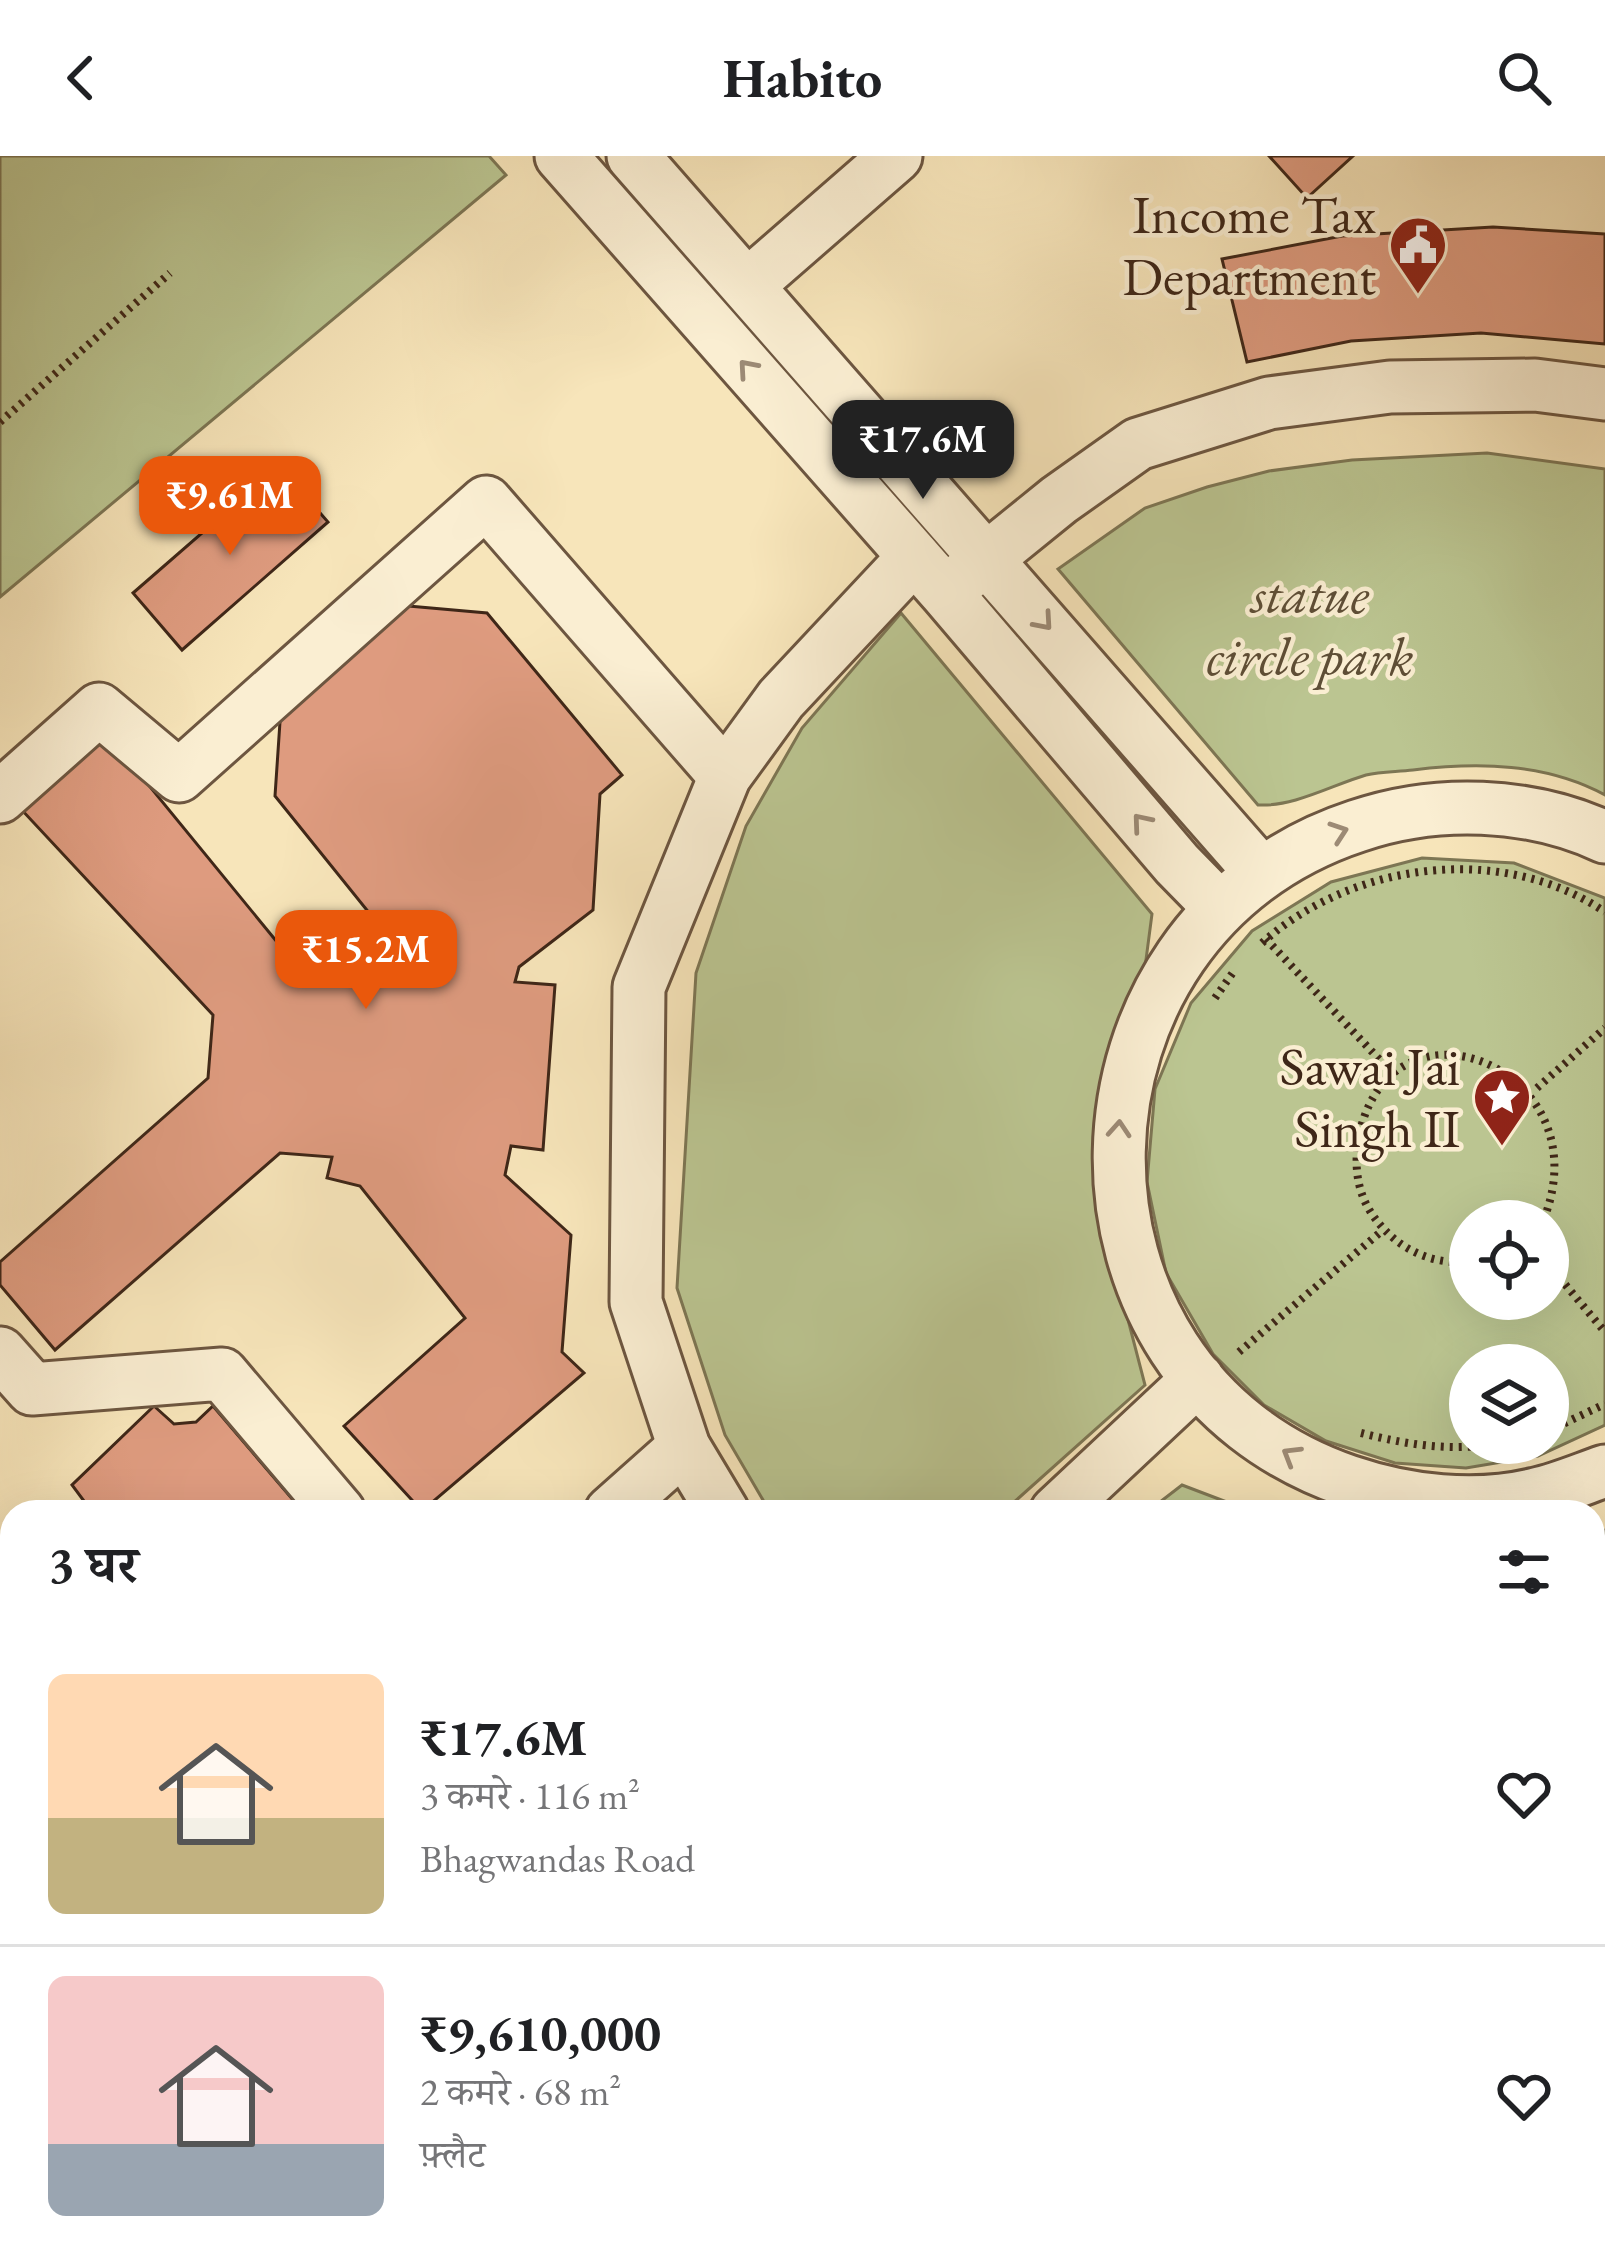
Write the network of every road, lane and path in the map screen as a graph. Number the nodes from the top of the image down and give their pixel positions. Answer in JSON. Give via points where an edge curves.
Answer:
{"nodes":[{"id":1,"x":561,"y":156,"type":"edge"},
{"id":2,"x":633,"y":156,"type":"edge"},
{"id":3,"x":896,"y":156,"type":"edge"},
{"id":4,"x":170,"y":273,"type":"dead end"},
{"id":5,"x":748,"y":285,"type":"junction"},
{"id":6,"x":1605,"y":394,"type":"edge"},
{"id":7,"x":0,"y":422,"type":"edge"},
{"id":8,"x":986,"y":556,"type":"junction"},
{"id":9,"x":930,"y":575,"type":"junction"},
{"id":10,"x":724,"y":776,"type":"junction"},
{"id":11,"x":0,"y":796,"type":"edge"},
{"id":12,"x":1605,"y":837,"type":"edge"},
{"id":13,"x":1261,"y":873,"type":"junction"},
{"id":14,"x":1220,"y":908,"type":"junction"},
{"id":15,"x":1605,"y":912,"type":"edge"},
{"id":16,"x":1266,"y":939,"type":"junction"},
{"id":17,"x":1250,"y":955,"type":"dead end"},
{"id":18,"x":1235,"y":970,"type":"dead end"},
{"id":19,"x":1209,"y":1005,"type":"dead end"},
{"id":20,"x":1605,"y":1028,"type":"edge"},
{"id":21,"x":1394,"y":1075,"type":"junction"},
{"id":22,"x":1537,"y":1088,"type":"junction"},
{"id":23,"x":1558,"y":1124,"type":"dead end"},
{"id":24,"x":1563,"y":1144,"type":"dead end"},
{"id":25,"x":1553,"y":1200,"type":"edge"},
{"id":26,"x":1383,"y":1230,"type":"junction"},
{"id":27,"x":1449,"y":1262,"type":"edge"},
{"id":28,"x":1569,"y":1289,"type":"edge"},
{"id":29,"x":1605,"y":1332,"type":"edge"},
{"id":30,"x":0,"y":1353,"type":"edge"},
{"id":31,"x":1222,"y":1358,"type":"junction"},
{"id":32,"x":1250,"y":1364,"type":"dead end"},
{"id":33,"x":1605,"y":1404,"type":"edge"},
{"id":34,"x":1569,"y":1421,"type":"edge"},
{"id":35,"x":1358,"y":1432,"type":"dead end"},
{"id":36,"x":1449,"y":1447,"type":"edge"},
{"id":37,"x":684,"y":1448,"type":"junction"},
{"id":38,"x":1605,"y":1471,"type":"edge"},
{"id":39,"x":329,"y":1500,"type":"edge"},
{"id":40,"x":625,"y":1500,"type":"edge"},
{"id":41,"x":716,"y":1500,"type":"edge"},
{"id":42,"x":1069,"y":1500,"type":"edge"},
{"id":43,"x":1442,"y":1500,"type":"edge"},
{"id":44,"x":1481,"y":1500,"type":"edge"}],
"edges":[{"from":9,"to":1,"type":"street","one_way":true},
{"from":2,"to":5,"type":"street"},
{"from":3,"to":5,"type":"street"},
{"from":4,"to":7,"type":"path"},
{"from":5,"to":8,"type":"street"},
{"from":6,"to":8,"type":"street","via":[[1535,385],[1390,386],[1269,403],[1138,443]]},
{"from":8,"to":9,"type":"street"},
{"from":8,"to":13,"type":"street","one_way":true},
{"from":9,"to":10,"type":"street","via":[[781,699]]},
{"from":14,"to":9,"type":"street","one_way":true},
{"from":10,"to":11,"type":"street","via":[[486,502],[179,776],[99,709]]},
{"from":10,"to":37,"type":"street","via":[[639,987],[636,1302]]},
{"from":13,"to":12,"type":"street","one_way":true,"via":[[1367,822],[1461,807],[1532,813]]},
{"from":13,"to":14,"type":"street"},
{"from":31,"to":14,"type":"street","one_way":true,"via":[[1165,1332],[1140,1281],[1117,1168],[1132,1054],[1153,1001]]},
{"from":15,"to":16,"type":"path","via":[[1549,885],[1450,869],[1352,888]]},
{"from":16,"to":17,"type":"path"},
{"from":16,"to":21,"type":"path"},
{"from":18,"to":19,"type":"path"},
{"from":20,"to":22,"type":"path"},
{"from":21,"to":22,"type":"path","via":[[1434,1058],[1472,1054],[1518,1071]]},
{"from":21,"to":26,"type":"path","via":[[1363,1119],[1356,1148],[1361,1191]]},
{"from":22,"to":23,"type":"path"},
{"from":24,"to":25,"type":"path"},
{"from":26,"to":27,"type":"path","via":[[1420,1256]]},
{"from":26,"to":31,"type":"path"},
{"from":28,"to":29,"type":"path"},
{"from":30,"to":39,"type":"street","via":[[32,1389],[222,1374]]},
{"from":31,"to":32,"type":"path"},
{"from":31,"to":42,"type":"street"},
{"from":43,"to":31,"type":"street","one_way":true,"via":[[1386,1494],[1315,1470],[1252,1431]]},
{"from":33,"to":34,"type":"path"},
{"from":35,"to":36,"type":"path"},
{"from":37,"to":40,"type":"street"},
{"from":37,"to":41,"type":"street"},
{"from":38,"to":44,"type":"street","one_way":true,"via":[[1534,1495]]}]}
